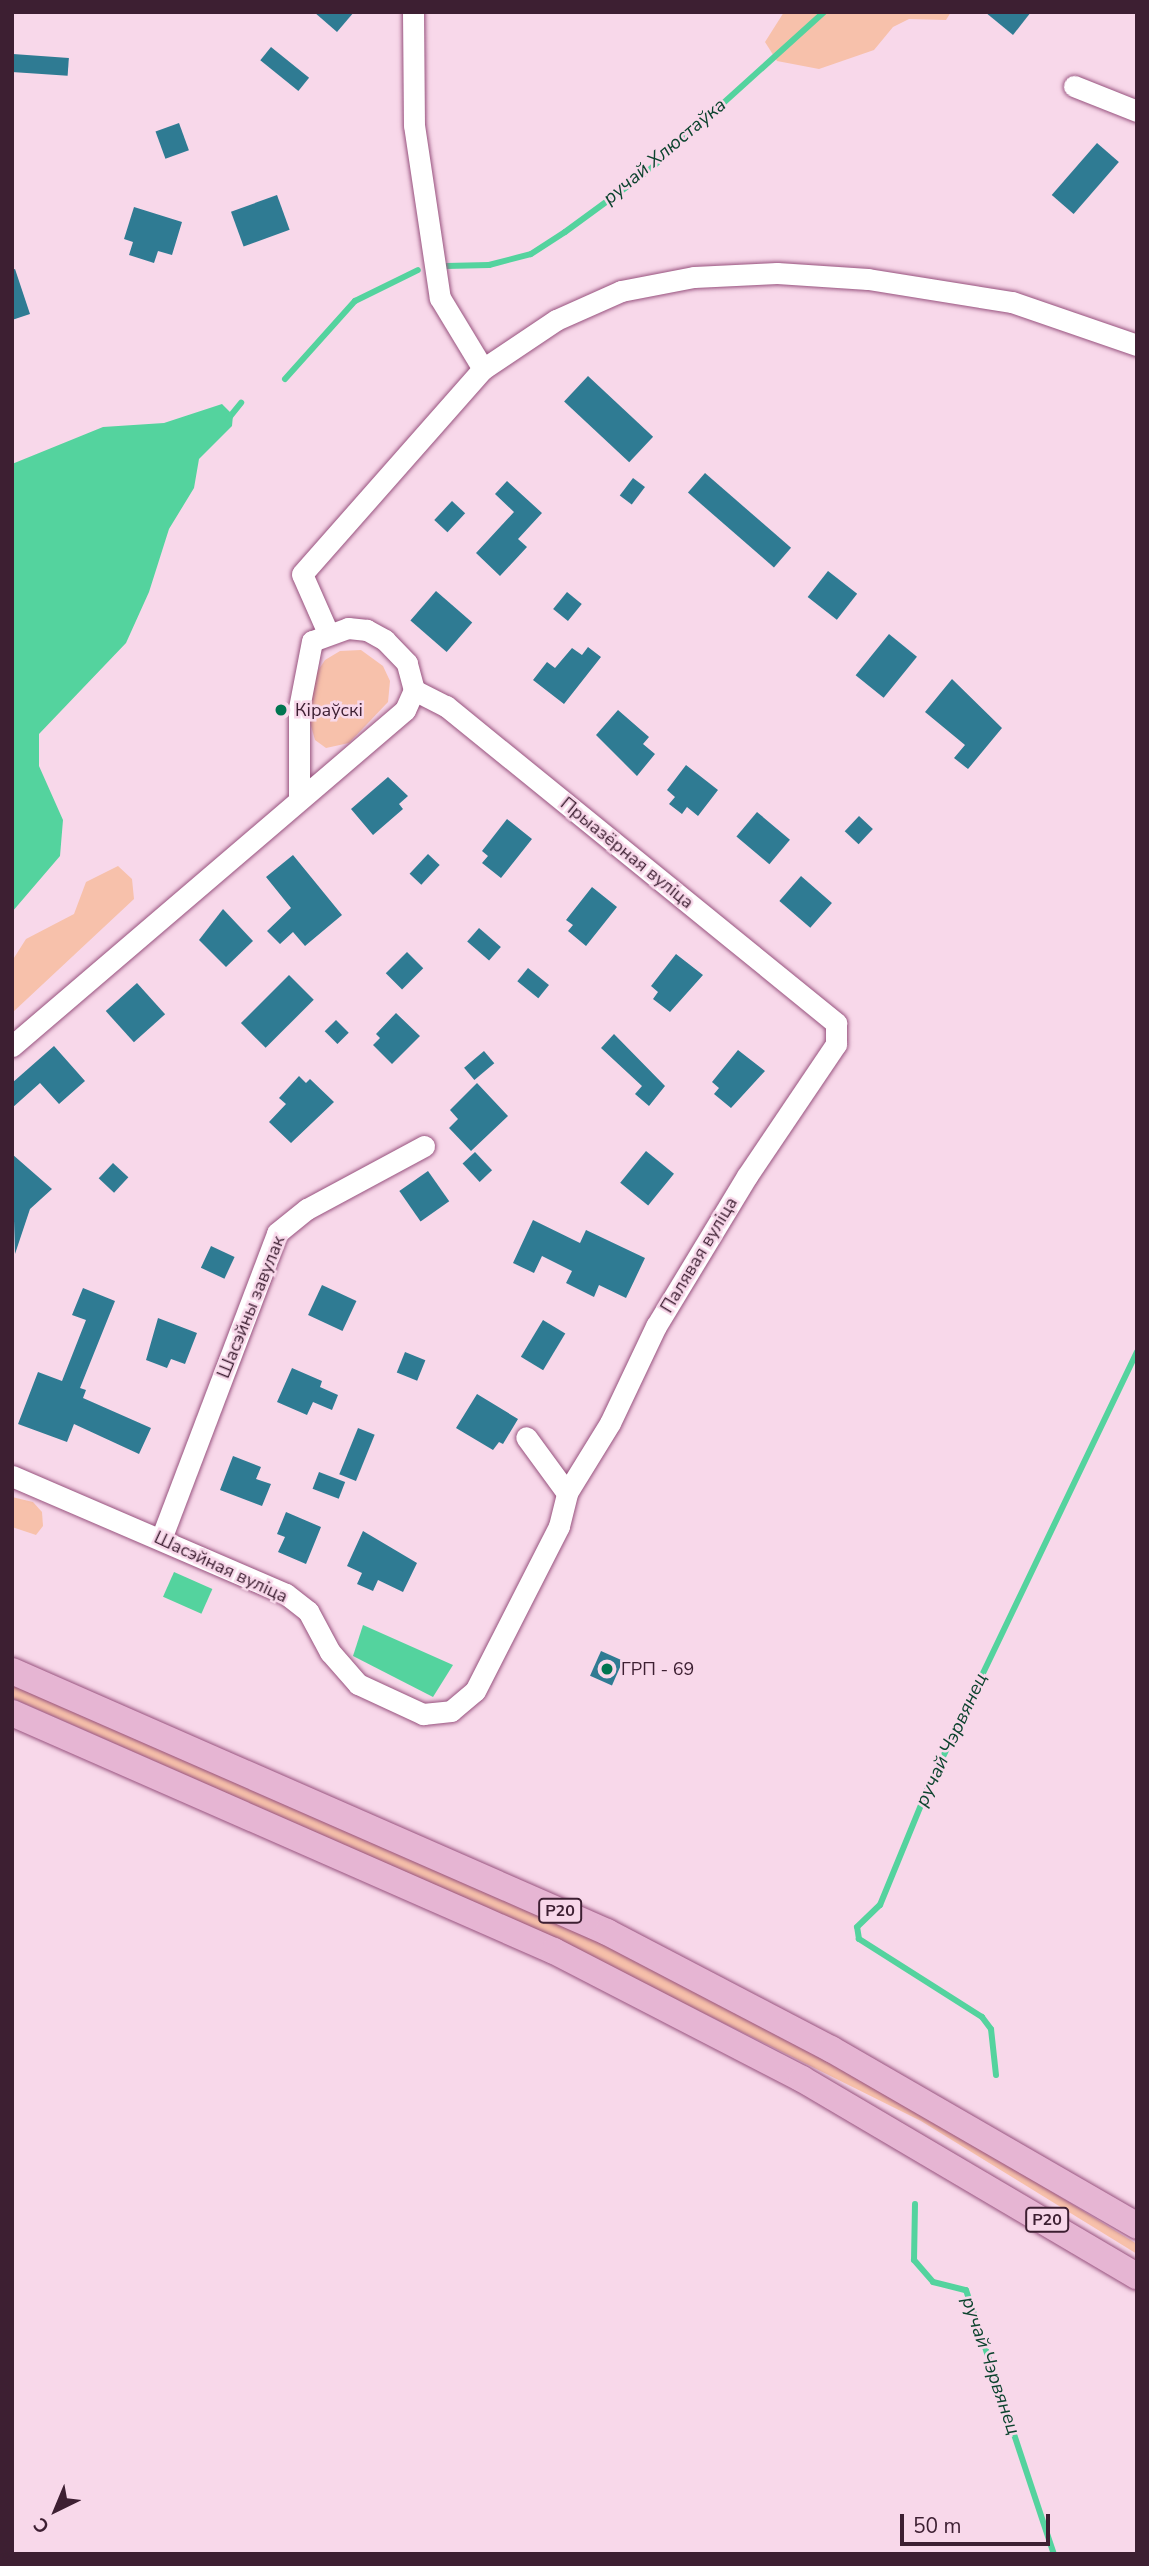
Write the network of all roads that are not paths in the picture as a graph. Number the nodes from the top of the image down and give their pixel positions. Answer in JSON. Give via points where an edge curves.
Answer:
{"nodes":[{"id":1,"x":413,"y":12,"type":"edge"},
{"id":2,"x":1074,"y":86,"type":"dead end"},
{"id":3,"x":1137,"y":111,"type":"edge"},
{"id":4,"x":1137,"y":345,"type":"edge"},
{"id":5,"x":483,"y":369,"type":"junction"},
{"id":6,"x":328,"y":633,"type":"junction"},
{"id":7,"x":414,"y":690,"type":"junction"},
{"id":8,"x":299,"y":799,"type":"junction"},
{"id":9,"x":836,"y":1023,"type":"joint"},
{"id":10,"x":12,"y":1046,"type":"edge"},
{"id":11,"x":424,"y":1146,"type":"dead end"},
{"id":12,"x":526,"y":1437,"type":"dead end"},
{"id":13,"x":12,"y":1476,"type":"edge"},
{"id":14,"x":567,"y":1493,"type":"junction"},
{"id":15,"x":161,"y":1538,"type":"junction"},
{"id":16,"x":12,"y":1671,"type":"edge"},
{"id":17,"x":12,"y":1713,"type":"edge"},
{"id":18,"x":1137,"y":2226,"type":"edge"},
{"id":19,"x":1137,"y":2276,"type":"edge"}],
"edges":[{"from":1,"to":5,"type":"street","via":[[414,125],[440,298]]},
{"from":2,"to":3,"type":"street"},
{"from":4,"to":5,"type":"street","via":[[1012,302],[868,279],[777,273],[694,277],[621,291],[556,320]]},
{"from":5,"to":6,"type":"street","via":[[302,574]]},
{"from":6,"to":7,"type":"street","via":[[367,630],[385,640],[407,663]]},
{"from":6,"to":8,"type":"street","via":[[312,642],[299,708]]},
{"from":7,"to":8,"type":"street","via":[[405,710]]},
{"from":7,"to":9,"type":"street","name":"Прыазёрная вуліца","via":[[446,706]]},
{"from":8,"to":10,"type":"street"},
{"from":9,"to":14,"type":"street","name":"Палявая вуліца","via":[[836,1044],[747,1176],[656,1326],[610,1423]]},
{"from":11,"to":15,"type":"street","name":"Шасэйны завулак","via":[[307,1209],[277,1233]]},
{"from":12,"to":14,"type":"street"},
{"from":13,"to":15,"type":"street","name":"Шасэйная вуліца"},
{"from":14,"to":15,"type":"street","name":"Шасэйная вуліца","via":[[559,1526],[475,1691],[451,1711],[423,1714],[358,1685],[330,1652],[309,1611],[297,1602]]},
{"from":16,"to":18,"type":"main road","number":"Р20","via":[[607,1932],[831,2049]]},
{"from":17,"to":19,"type":"main road","number":"Р20","via":[[554,1951],[802,2079]]}]}
